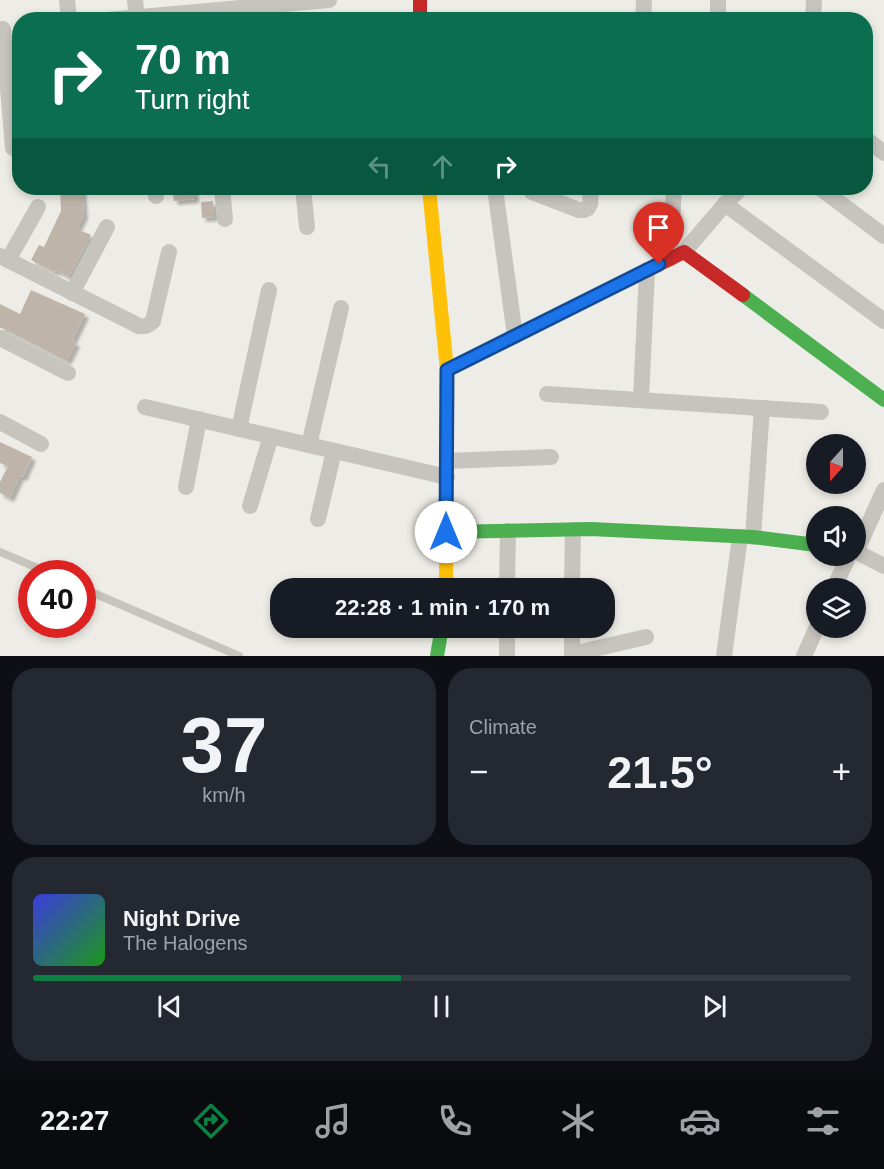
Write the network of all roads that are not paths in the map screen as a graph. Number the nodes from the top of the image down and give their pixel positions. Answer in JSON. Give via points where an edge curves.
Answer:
{"nodes":[{"id":1,"x":329,"y":0,"type":"edge"},
{"id":2,"x":287,"y":8,"type":"edge"},
{"id":3,"x":206,"y":10,"type":"edge"},
{"id":4,"x":137,"y":12,"type":"edge"},
{"id":5,"x":7,"y":28,"type":"edge"},
{"id":6,"x":12,"y":128,"type":"edge"},
{"id":7,"x":223,"y":195,"type":"edge"},
{"id":8,"x":304,"y":195,"type":"edge"},
{"id":9,"x":430,"y":195,"type":"edge"},
{"id":10,"x":496,"y":195,"type":"edge"},
{"id":11,"x":540,"y":195,"type":"edge"},
{"id":12,"x":591,"y":195,"type":"edge"},
{"id":13,"x":674,"y":195,"type":"edge"},
{"id":14,"x":734,"y":195,"type":"edge"},
{"id":15,"x":829,"y":195,"type":"edge"},
{"id":16,"x":725,"y":204,"type":"junction"},
{"id":17,"x":38,"y":207,"type":"dead end"},
{"id":18,"x":225,"y":219,"type":"dead end"},
{"id":19,"x":107,"y":227,"type":"dead end"},
{"id":20,"x":307,"y":227,"type":"dead end"},
{"id":21,"x":884,"y":236,"type":"edge"},
{"id":22,"x":169,"y":252,"type":"dead end"},
{"id":23,"x":677,"y":255,"type":"junction"},
{"id":24,"x":4,"y":258,"type":"edge"},
{"id":25,"x":647,"y":270,"type":"junction"},
{"id":26,"x":269,"y":290,"type":"dead end"},
{"id":27,"x":72,"y":293,"type":"junction"},
{"id":28,"x":341,"y":308,"type":"dead end"},
{"id":29,"x":884,"y":321,"type":"edge"},
{"id":30,"x":515,"y":336,"type":"junction"},
{"id":31,"x":0,"y":338,"type":"edge"},
{"id":32,"x":447,"y":370,"type":"junction"},
{"id":33,"x":68,"y":373,"type":"dead end"},
{"id":34,"x":547,"y":394,"type":"dead end"},
{"id":35,"x":641,"y":400,"type":"junction"},
{"id":36,"x":884,"y":400,"type":"edge"},
{"id":37,"x":145,"y":407,"type":"dead end"},
{"id":38,"x":762,"y":408,"type":"junction"},
{"id":39,"x":821,"y":412,"type":"dead end"},
{"id":40,"x":199,"y":419,"type":"junction"},
{"id":41,"x":0,"y":422,"type":"edge"},
{"id":42,"x":238,"y":429,"type":"junction"},
{"id":43,"x":271,"y":436,"type":"junction"},
{"id":44,"x":41,"y":444,"type":"dead end"},
{"id":45,"x":309,"y":445,"type":"junction"},
{"id":46,"x":334,"y":451,"type":"junction"},
{"id":47,"x":551,"y":457,"type":"dead end"},
{"id":48,"x":447,"y":470,"type":"junction"},
{"id":49,"x":186,"y":487,"type":"dead end"},
{"id":50,"x":884,"y":490,"type":"edge"},
{"id":51,"x":250,"y":506,"type":"dead end"},
{"id":52,"x":318,"y":519,"type":"dead end"},
{"id":53,"x":866,"y":528,"type":"edge"},
{"id":54,"x":573,"y":530,"type":"junction"},
{"id":55,"x":508,"y":531,"type":"junction"},
{"id":56,"x":446,"y":532,"type":"junction"},
{"id":57,"x":746,"y":537,"type":"junction"},
{"id":58,"x":806,"y":544,"type":"edge"},
{"id":59,"x":0,"y":552,"type":"edge"},
{"id":60,"x":866,"y":558,"type":"edge"},
{"id":61,"x":19,"y":560,"type":"edge"},
{"id":62,"x":884,"y":566,"type":"edge"},
{"id":63,"x":446,"y":578,"type":"edge"},
{"id":64,"x":507,"y":578,"type":"edge"},
{"id":65,"x":572,"y":578,"type":"edge"},
{"id":66,"x":96,"y":594,"type":"edge"},
{"id":67,"x":646,"y":637,"type":"dead end"},
{"id":68,"x":440,"y":638,"type":"edge"},
{"id":69,"x":507,"y":638,"type":"edge"},
{"id":70,"x":572,"y":638,"type":"edge"},
{"id":71,"x":812,"y":638,"type":"edge"},
{"id":72,"x":572,"y":655,"type":"edge"},
{"id":73,"x":239,"y":656,"type":"edge"},
{"id":74,"x":437,"y":656,"type":"edge"},
{"id":75,"x":507,"y":656,"type":"edge"},
{"id":76,"x":724,"y":656,"type":"edge"},
{"id":77,"x":804,"y":656,"type":"edge"}],
"edges":[{"from":1,"to":2,"type":"street"},
{"from":2,"to":3,"type":"street"},
{"from":3,"to":4,"type":"street"},
{"from":5,"to":6,"type":"street"},
{"from":7,"to":18,"type":"street"},
{"from":8,"to":20,"type":"street"},
{"from":9,"to":32,"type":"street"},
{"from":10,"to":30,"type":"street"},
{"from":11,"to":12,"type":"street","via":[[579,210],[588,208]]},
{"from":13,"to":23,"type":"street"},
{"from":14,"to":16,"type":"street"},
{"from":15,"to":21,"type":"street"},
{"from":16,"to":23,"type":"street"},
{"from":16,"to":29,"type":"street"},
{"from":17,"to":24,"type":"street"},
{"from":19,"to":27,"type":"street"},
{"from":22,"to":27,"type":"street","via":[[149,325],[139,326]]},
{"from":23,"to":25,"type":"street"},
{"from":23,"to":36,"type":"street"},
{"from":24,"to":27,"type":"street"},
{"from":25,"to":30,"type":"street"},
{"from":25,"to":35,"type":"street"},
{"from":26,"to":42,"type":"street"},
{"from":28,"to":45,"type":"street"},
{"from":30,"to":32,"type":"street"},
{"from":31,"to":33,"type":"street"},
{"from":32,"to":48,"type":"street"},
{"from":34,"to":35,"type":"street"},
{"from":35,"to":38,"type":"street"},
{"from":37,"to":40,"type":"street"},
{"from":38,"to":39,"type":"street"},
{"from":38,"to":57,"type":"street"},
{"from":40,"to":42,"type":"street"},
{"from":40,"to":49,"type":"street"},
{"from":41,"to":44,"type":"street"},
{"from":42,"to":43,"type":"street"},
{"from":43,"to":45,"type":"street"},
{"from":43,"to":51,"type":"street"},
{"from":45,"to":46,"type":"street"},
{"from":46,"to":48,"type":"street"},
{"from":46,"to":52,"type":"street"},
{"from":47,"to":48,"type":"street"},
{"from":48,"to":56,"type":"street"},
{"from":50,"to":53,"type":"street"},
{"from":54,"to":55,"type":"street"},
{"from":54,"to":57,"type":"street"},
{"from":54,"to":65,"type":"street"},
{"from":55,"to":56,"type":"street"},
{"from":55,"to":64,"type":"street"},
{"from":56,"to":63,"type":"street"},
{"from":57,"to":58,"type":"street"},
{"from":57,"to":76,"type":"street"},
{"from":59,"to":61,"type":"lane"},
{"from":60,"to":62,"type":"street"},
{"from":66,"to":73,"type":"lane"},
{"from":67,"to":72,"type":"street"},
{"from":68,"to":74,"type":"street"},
{"from":69,"to":75,"type":"street"},
{"from":70,"to":72,"type":"street"},
{"from":71,"to":77,"type":"street"}]}
